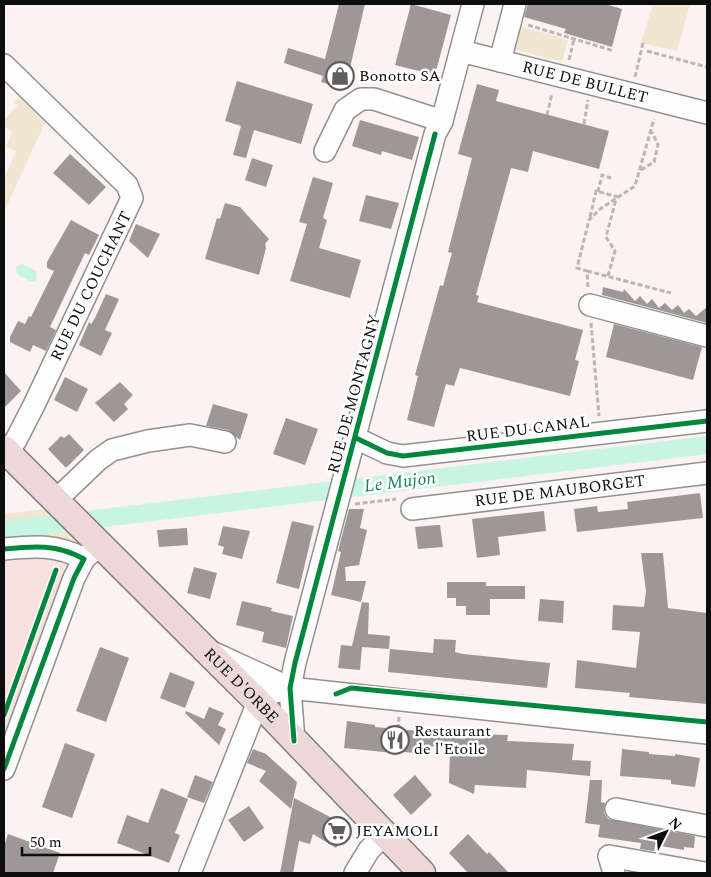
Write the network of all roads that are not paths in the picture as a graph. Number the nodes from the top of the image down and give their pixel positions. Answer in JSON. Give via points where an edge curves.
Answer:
{"nodes":[{"id":1,"x":473,"y":4,"type":"edge"},
{"id":2,"x":513,"y":12,"type":"edge"},
{"id":3,"x":461,"y":52,"type":"junction"},
{"id":4,"x":500,"y":61,"type":"junction"},
{"id":5,"x":4,"y":65,"type":"edge"},
{"id":6,"x":707,"y":113,"type":"edge"},
{"id":7,"x":442,"y":121,"type":"junction"},
{"id":8,"x":325,"y":150,"type":"dead end"},
{"id":9,"x":590,"y":305,"type":"road end"},
{"id":10,"x":707,"y":336,"type":"edge"},
{"id":11,"x":707,"y":421,"type":"edge"},
{"id":12,"x":356,"y":438,"type":"junction"},
{"id":13,"x":225,"y":442,"type":"dead end"},
{"id":14,"x":6,"y":450,"type":"edge"},
{"id":15,"x":707,"y":473,"type":"edge"},
{"id":16,"x":59,"y":503,"type":"junction"},
{"id":17,"x":406,"y":504,"type":"road end"},
{"id":18,"x":91,"y":546,"type":"junction"},
{"id":19,"x":4,"y":549,"type":"edge"},
{"id":20,"x":203,"y":648,"type":"junction"},
{"id":21,"x":290,"y":688,"type":"junction"},
{"id":22,"x":258,"y":702,"type":"junction"},
{"id":23,"x":707,"y":733,"type":"edge"},
{"id":24,"x":294,"y":741,"type":"junction"},
{"id":25,"x":4,"y":769,"type":"edge"},
{"id":26,"x":616,"y":809,"type":"dead end"},
{"id":27,"x":707,"y":826,"type":"edge"},
{"id":28,"x":384,"y":835,"type":"junction"},
{"id":29,"x":707,"y":859,"type":"edge"},
{"id":30,"x":190,"y":873,"type":"edge"},
{"id":31,"x":355,"y":873,"type":"edge"},
{"id":32,"x":422,"y":873,"type":"edge"},
{"id":33,"x":614,"y":873,"type":"edge"},
{"id":34,"x":704,"y":873,"type":"edge"}],
"edges":[{"from":1,"to":3,"type":"street","name":"RUE DE MONTAGNY"},
{"from":2,"to":4,"type":"street"},
{"from":3,"to":4,"type":"street","name":"RUE DE BULLET"},
{"from":3,"to":7,"type":"street","name":"RUE DE MONTAGNY"},
{"from":4,"to":6,"type":"street","name":"RUE DE BULLET"},
{"from":5,"to":14,"type":"street","name":"RUE DU COUCHANT","via":[[127,185],[132,198],[25,422]]},
{"from":7,"to":8,"type":"street","via":[[374,99],[361,99],[345,110]]},
{"from":7,"to":12,"type":"street","name":"RUE DE MONTAGNY","via":[[435,134]]},
{"from":9,"to":10,"type":"street"},
{"from":11,"to":12,"type":"street","name":"RUE DU CANAL","via":[[404,456],[386,453]]},
{"from":12,"to":21,"type":"street","name":"RUE DE MONTAGNY","via":[[348,468],[344,506],[294,663]]},
{"from":13,"to":16,"type":"street","via":[[190,435],[112,450],[98,460]]},
{"from":14,"to":16,"type":"main road","name":"RUE D'ORBE"},
{"from":15,"to":17,"type":"street","name":"RUE DE MAUBORGET"},
{"from":16,"to":18,"type":"main road","name":"RUE D'ORBE"},
{"from":18,"to":19,"type":"street","via":[[68,550]]},
{"from":18,"to":20,"type":"main road","name":"RUE D'ORBE"},
{"from":18,"to":25,"type":"street","via":[[74,578]]},
{"from":20,"to":21,"type":"street"},
{"from":20,"to":22,"type":"main road","name":"RUE D'ORBE"},
{"from":21,"to":22,"type":"street","via":[[269,694]]},
{"from":21,"to":23,"type":"street"},
{"from":21,"to":24,"type":"street","name":"RUE DE MONTAGNY"},
{"from":22,"to":24,"type":"main road","name":"RUE D'ORBE"},
{"from":22,"to":30,"type":"street"},
{"from":24,"to":28,"type":"main road","name":"RUE D'ORBE"},
{"from":26,"to":27,"type":"street"},
{"from":28,"to":31,"type":"street","via":[[369,850]]},
{"from":28,"to":32,"type":"main road","name":"RUE D'ORBE"},
{"from":29,"to":34,"type":"street"},
{"from":33,"to":34,"type":"street","via":[[608,856]]}]}
